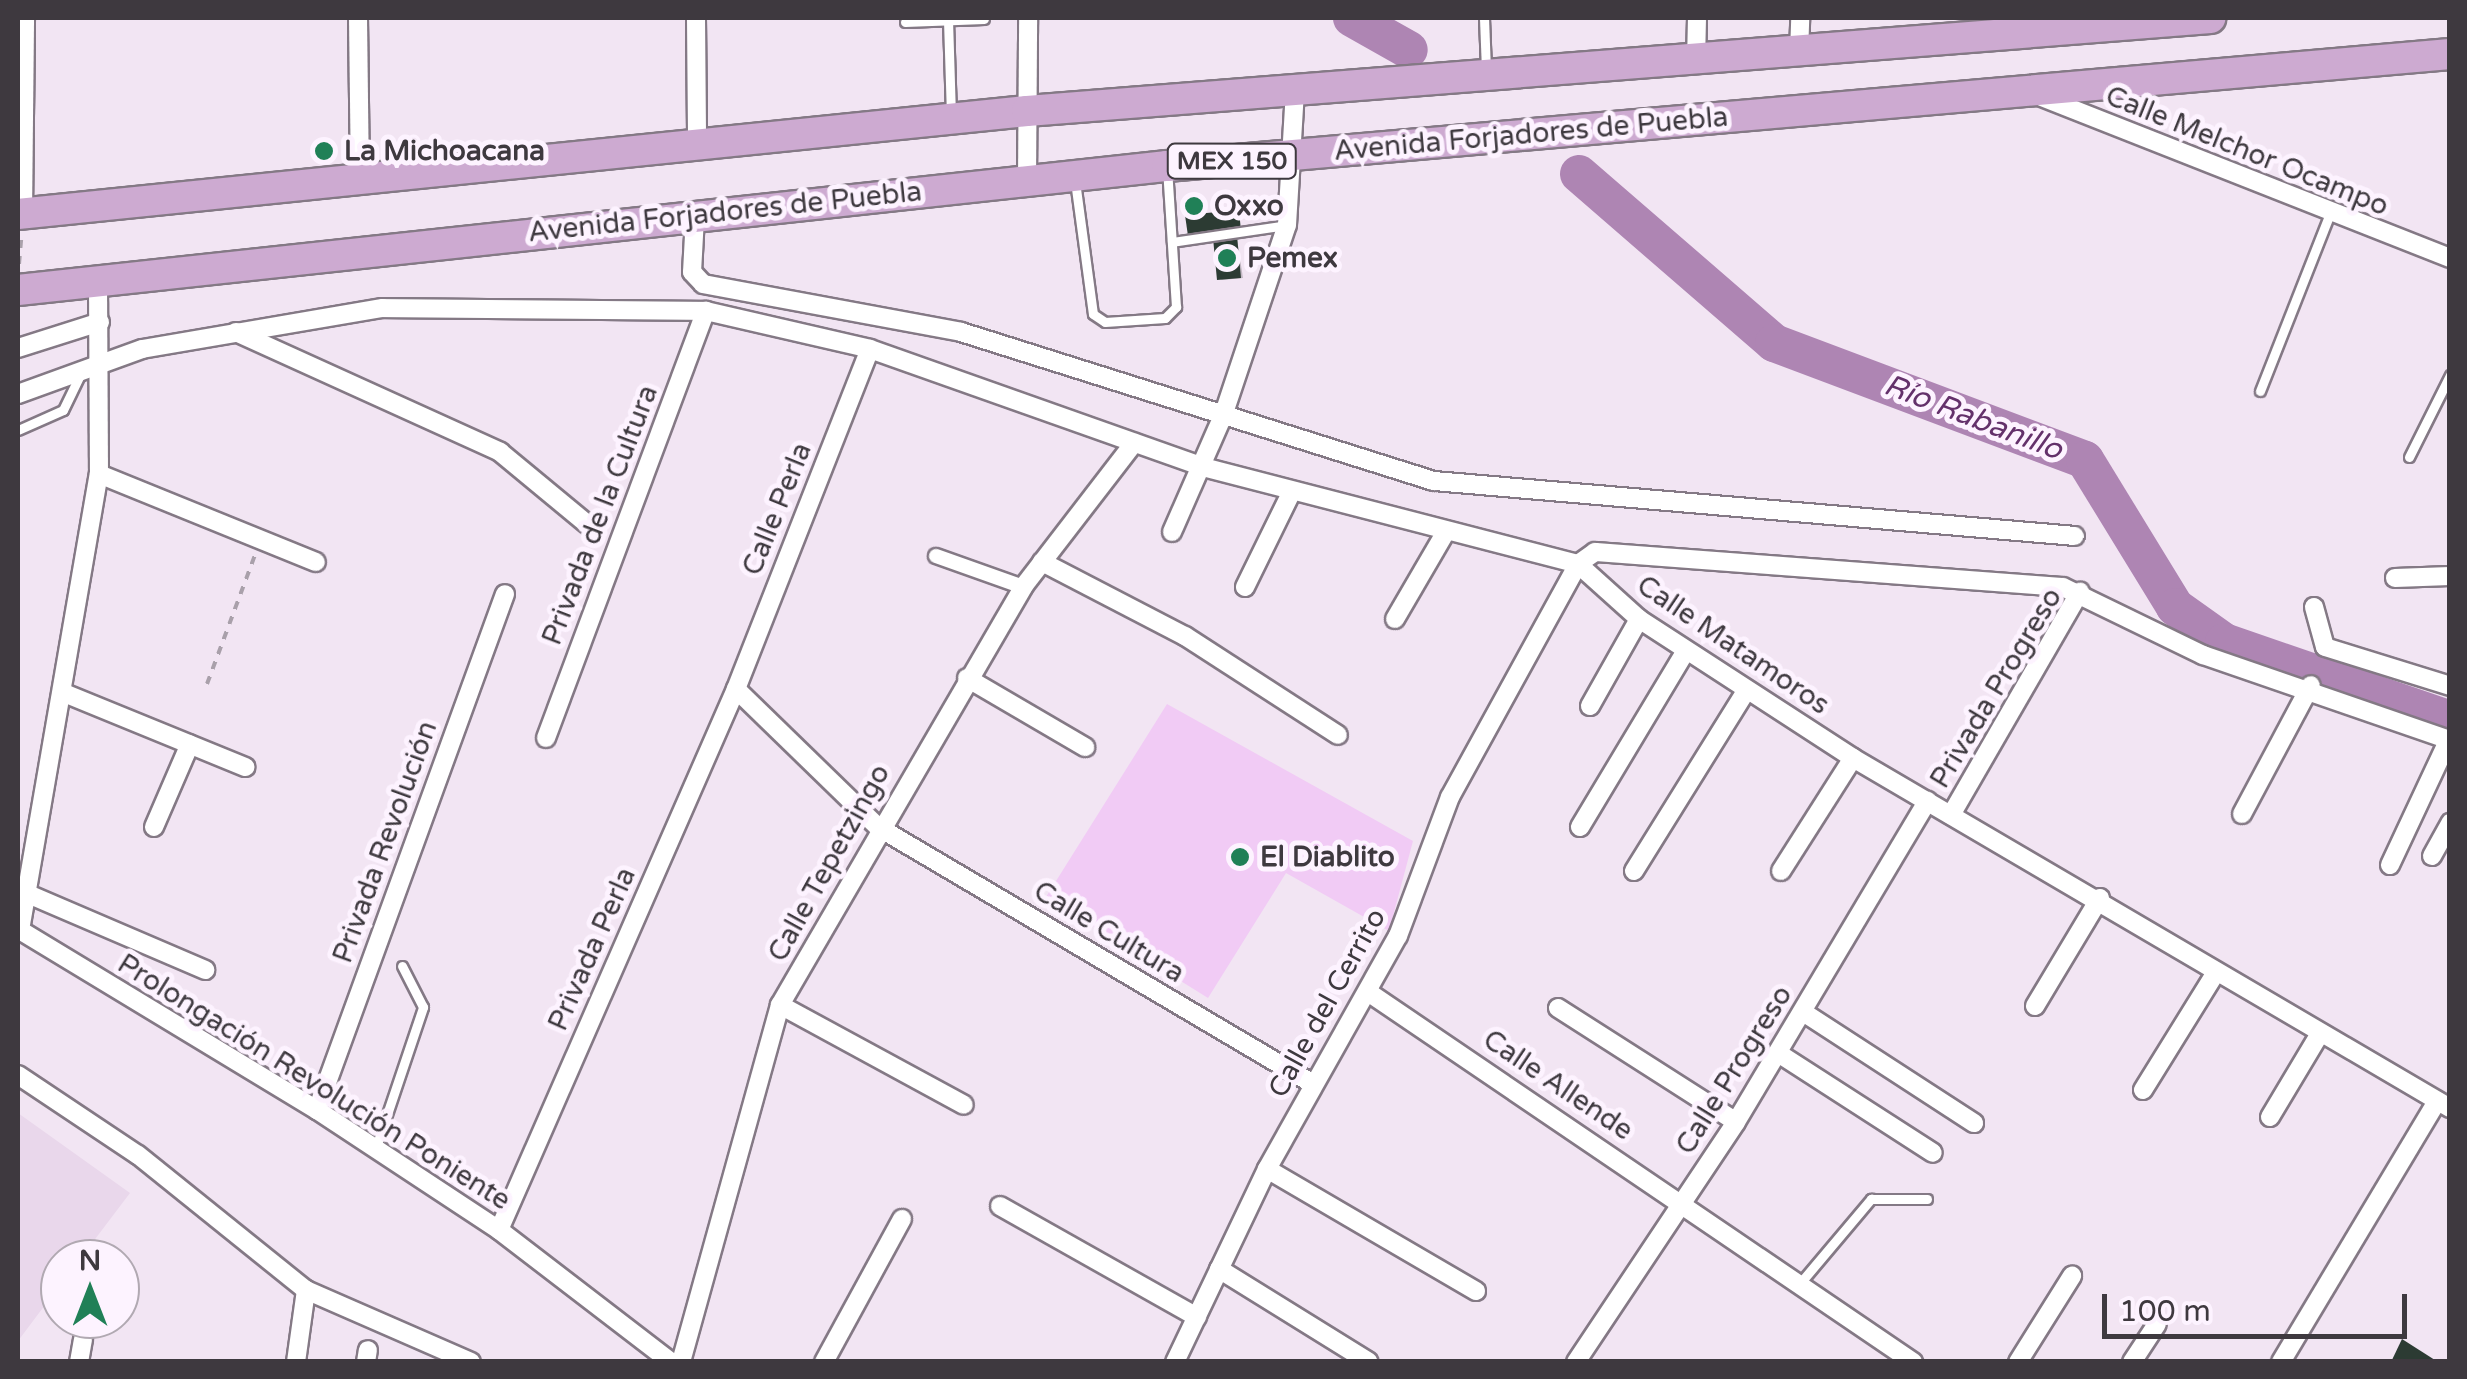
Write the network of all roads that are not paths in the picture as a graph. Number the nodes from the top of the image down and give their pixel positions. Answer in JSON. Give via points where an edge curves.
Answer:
{"nodes":[{"id":1,"x":25,"y":18,"type":"edge"},
{"id":2,"x":358,"y":18,"type":"edge"},
{"id":3,"x":696,"y":18,"type":"edge"},
{"id":4,"x":1028,"y":18,"type":"edge"},
{"id":5,"x":1484,"y":18,"type":"edge"},
{"id":6,"x":1696,"y":18,"type":"edge"},
{"id":7,"x":1800,"y":18,"type":"edge"},
{"id":8,"x":2210,"y":18,"type":"edge"},
{"id":9,"x":984,"y":19,"type":"edge"},
{"id":10,"x":948,"y":20,"type":"junction"},
{"id":11,"x":905,"y":22,"type":"dead end"},
{"id":12,"x":2043,"y":26,"type":"edge"},
{"id":13,"x":1799,"y":54,"type":"junction"},
{"id":14,"x":2450,"y":54,"type":"edge"},
{"id":15,"x":1696,"y":62,"type":"junction"},
{"id":16,"x":1486,"y":78,"type":"junction"},
{"id":17,"x":2025,"y":90,"type":"junction"},
{"id":18,"x":1294,"y":91,"type":"junction"},
{"id":19,"x":1027,"y":110,"type":"junction"},
{"id":20,"x":952,"y":118,"type":"junction"},
{"id":21,"x":697,"y":144,"type":"junction"},
{"id":22,"x":1296,"y":156,"type":"junction"},
{"id":23,"x":1167,"y":166,"type":"junction"},
{"id":24,"x":1074,"y":176,"type":"junction"},
{"id":25,"x":360,"y":180,"type":"junction"},
{"id":26,"x":1027,"y":180,"type":"junction"},
{"id":27,"x":20,"y":214,"type":"edge"},
{"id":28,"x":695,"y":217,"type":"junction"},
{"id":29,"x":2328,"y":218,"type":"junction"},
{"id":30,"x":1287,"y":225,"type":"junction"},
{"id":31,"x":1172,"y":242,"type":"junction"},
{"id":32,"x":2450,"y":258,"type":"edge"},
{"id":33,"x":98,"y":280,"type":"junction"},
{"id":34,"x":18,"y":290,"type":"edge"},
{"id":35,"x":706,"y":311,"type":"junction"},
{"id":36,"x":100,"y":322,"type":"junction"},
{"id":37,"x":236,"y":332,"type":"junction"},
{"id":38,"x":18,"y":348,"type":"edge"},
{"id":39,"x":870,"y":349,"type":"junction"},
{"id":40,"x":103,"y":360,"type":"junction"},
{"id":41,"x":82,"y":370,"type":"junction"},
{"id":42,"x":2450,"y":375,"type":"edge"},
{"id":43,"x":2260,"y":391,"type":"dead end"},
{"id":44,"x":18,"y":394,"type":"edge"},
{"id":45,"x":1223,"y":416,"type":"junction"},
{"id":46,"x":18,"y":430,"type":"edge"},
{"id":47,"x":1134,"y":443,"type":"junction"},
{"id":48,"x":2408,"y":457,"type":"dead end"},
{"id":49,"x":1203,"y":468,"type":"junction"},
{"id":50,"x":99,"y":474,"type":"junction"},
{"id":51,"x":1291,"y":493,"type":"junction"},
{"id":52,"x":586,"y":524,"type":"dead end"},
{"id":53,"x":1172,"y":532,"type":"dead end"},
{"id":54,"x":1445,"y":534,"type":"junction"},
{"id":55,"x":2075,"y":536,"type":"dead end"},
{"id":56,"x":936,"y":556,"type":"dead end"},
{"id":57,"x":316,"y":562,"type":"dead end"},
{"id":58,"x":1042,"y":562,"type":"junction"},
{"id":59,"x":1578,"y":564,"type":"junction"},
{"id":60,"x":2450,"y":576,"type":"edge"},
{"id":61,"x":2395,"y":578,"type":"dead end"},
{"id":62,"x":1024,"y":586,"type":"junction"},
{"id":63,"x":1245,"y":587,"type":"dead end"},
{"id":64,"x":2080,"y":592,"type":"junction"},
{"id":65,"x":505,"y":594,"type":"dead end"},
{"id":66,"x":2314,"y":608,"type":"dead end"},
{"id":67,"x":1396,"y":618,"type":"dead end"},
{"id":68,"x":1639,"y":619,"type":"junction"},
{"id":69,"x":1685,"y":652,"type":"junction"},
{"id":70,"x":968,"y":678,"type":"junction"},
{"id":71,"x":2311,"y":684,"type":"junction"},
{"id":72,"x":2450,"y":686,"type":"edge"},
{"id":73,"x":736,"y":689,"type":"junction"},
{"id":74,"x":1746,"y":691,"type":"junction"},
{"id":75,"x":64,"y":693,"type":"junction"},
{"id":76,"x":1590,"y":706,"type":"dead end"},
{"id":77,"x":1338,"y":735,"type":"dead end"},
{"id":78,"x":546,"y":738,"type":"dead end"},
{"id":79,"x":2449,"y":739,"type":"edge"},
{"id":80,"x":190,"y":744,"type":"junction"},
{"id":81,"x":1085,"y":746,"type":"dead end"},
{"id":82,"x":1853,"y":758,"type":"junction"},
{"id":83,"x":245,"y":767,"type":"dead end"},
{"id":84,"x":1927,"y":802,"type":"junction"},
{"id":85,"x":1952,"y":814,"type":"junction"},
{"id":86,"x":2242,"y":814,"type":"dead end"},
{"id":87,"x":2450,"y":823,"type":"edge"},
{"id":88,"x":154,"y":827,"type":"dead end"},
{"id":89,"x":878,"y":827,"type":"junction"},
{"id":90,"x":1580,"y":827,"type":"dead end"},
{"id":91,"x":2432,"y":856,"type":"dead end"},
{"id":92,"x":2390,"y":865,"type":"dead end"},
{"id":93,"x":1634,"y":872,"type":"dead end"},
{"id":94,"x":1780,"y":872,"type":"dead end"},
{"id":95,"x":28,"y":894,"type":"junction"},
{"id":96,"x":2100,"y":898,"type":"junction"},
{"id":97,"x":19,"y":930,"type":"edge"},
{"id":98,"x":402,"y":966,"type":"dead end"},
{"id":99,"x":205,"y":970,"type":"dead end"},
{"id":100,"x":2215,"y":974,"type":"junction"},
{"id":101,"x":1368,"y":992,"type":"junction"},
{"id":102,"x":780,"y":1006,"type":"junction"},
{"id":103,"x":2035,"y":1006,"type":"dead end"},
{"id":104,"x":1558,"y":1008,"type":"dead end"},
{"id":105,"x":1803,"y":1012,"type":"junction"},
{"id":106,"x":2318,"y":1035,"type":"junction"},
{"id":107,"x":1778,"y":1053,"type":"junction"},
{"id":108,"x":18,"y":1074,"type":"edge"},
{"id":109,"x":1312,"y":1084,"type":"junction"},
{"id":110,"x":2143,"y":1090,"type":"dead end"},
{"id":111,"x":964,"y":1105,"type":"dead end"},
{"id":112,"x":2443,"y":1105,"type":"edge"},
{"id":113,"x":317,"y":1110,"type":"junction"},
{"id":114,"x":2270,"y":1116,"type":"dead end"},
{"id":115,"x":1736,"y":1122,"type":"junction"},
{"id":116,"x":1974,"y":1123,"type":"dead end"},
{"id":117,"x":374,"y":1150,"type":"junction"},
{"id":118,"x":1933,"y":1153,"type":"dead end"},
{"id":119,"x":1267,"y":1169,"type":"junction"},
{"id":120,"x":1927,"y":1199,"type":"dead end"},
{"id":121,"x":1684,"y":1202,"type":"junction"},
{"id":122,"x":1000,"y":1206,"type":"dead end"},
{"id":123,"x":902,"y":1219,"type":"dead end"},
{"id":124,"x":499,"y":1230,"type":"junction"},
{"id":125,"x":1219,"y":1270,"type":"junction"},
{"id":126,"x":2072,"y":1276,"type":"dead end"},
{"id":127,"x":1801,"y":1282,"type":"junction"},
{"id":128,"x":306,"y":1290,"type":"junction"},
{"id":129,"x":1476,"y":1291,"type":"dead end"},
{"id":130,"x":1197,"y":1317,"type":"junction"},
{"id":131,"x":2157,"y":1324,"type":"dead end"},
{"id":132,"x":83,"y":1339,"type":"dead end"},
{"id":133,"x":1580,"y":1355,"type":"edge"},
{"id":134,"x":669,"y":1360,"type":"edge"},
{"id":135,"x":79,"y":1362,"type":"edge"},
{"id":136,"x":296,"y":1362,"type":"edge"},
{"id":137,"x":471,"y":1362,"type":"edge"},
{"id":138,"x":824,"y":1362,"type":"edge"},
{"id":139,"x":1175,"y":1362,"type":"edge"},
{"id":140,"x":1369,"y":1362,"type":"edge"},
{"id":141,"x":1601,"y":1362,"type":"edge"},
{"id":142,"x":1913,"y":1362,"type":"edge"},
{"id":143,"x":2018,"y":1362,"type":"edge"},
{"id":144,"x":2132,"y":1362,"type":"edge"},
{"id":145,"x":2280,"y":1362,"type":"edge"}],
"edges":[{"from":1,"to":27,"type":"street"},
{"from":2,"to":25,"type":"street"},
{"from":3,"to":21,"type":"street"},
{"from":4,"to":19,"type":"street"},
{"from":5,"to":16,"type":"lane"},
{"from":6,"to":15,"type":"street"},
{"from":7,"to":13,"type":"street"},
{"from":8,"to":12,"type":"main road","name":"Avenida Forjadores de Puebla","number":"MEX 150"},
{"from":9,"to":10,"type":"lane"},
{"from":10,"to":11,"type":"lane"},
{"from":10,"to":20,"type":"lane"},
{"from":12,"to":13,"type":"main road","name":"Avenida Forjadores de Puebla","number":"MEX 150"},
{"from":13,"to":15,"type":"main road","name":"Avenida Forjadores de Puebla","number":"MEX 150"},
{"from":14,"to":17,"type":"main road","name":"Avenida Forjadores de Puebla","number":"MEX 150"},
{"from":15,"to":16,"type":"main road","name":"Avenida Forjadores de Puebla","number":"MEX 150"},
{"from":16,"to":18,"type":"main road","name":"Avenida Forjadores de Puebla","number":"MEX 150"},
{"from":17,"to":22,"type":"main road","name":"Avenida Forjadores de Puebla","number":"MEX 150"},
{"from":17,"to":29,"type":"street","name":"Calle Melchor Ocampo"},
{"from":18,"to":19,"type":"main road","name":"Avenida Forjadores de Puebla","number":"MEX 150"},
{"from":18,"to":22,"type":"street"},
{"from":19,"to":20,"type":"main road","name":"Avenida Forjadores de Puebla","number":"MEX 150"},
{"from":19,"to":26,"type":"street"},
{"from":20,"to":21,"type":"main road","name":"Avenida Forjadores de Puebla","number":"MEX 150"},
{"from":21,"to":25,"type":"main road","name":"Avenida Forjadores de Puebla","number":"MEX 150"},
{"from":22,"to":23,"type":"main road","name":"Avenida Forjadores de Puebla","number":"MEX 150"},
{"from":22,"to":30,"type":"street"},
{"from":23,"to":24,"type":"main road","name":"Avenida Forjadores de Puebla","number":"MEX 150"},
{"from":23,"to":31,"type":"lane"},
{"from":24,"to":26,"type":"main road","name":"Avenida Forjadores de Puebla","number":"MEX 150"},
{"from":24,"to":31,"type":"lane","via":[[1096,320],[1171,314]]},
{"from":25,"to":27,"type":"main road","name":"Avenida Forjadores de Puebla","number":"MEX 150"},
{"from":26,"to":28,"type":"main road","name":"Avenida Forjadores de Puebla","number":"MEX 150"},
{"from":28,"to":33,"type":"main road","name":"Avenida Forjadores de Puebla","number":"MEX 150"},
{"from":28,"to":45,"type":"street","via":[[692,272],[703,284],[961,332]]},
{"from":29,"to":32,"type":"street","name":"Calle Melchor Ocampo"},
{"from":29,"to":43,"type":"lane"},
{"from":30,"to":31,"type":"lane"},
{"from":30,"to":45,"type":"street"},
{"from":33,"to":34,"type":"main road","name":"Avenida Forjadores de Puebla","number":"MEX 150"},
{"from":33,"to":36,"type":"street"},
{"from":35,"to":37,"type":"street","name":"Calle Matamoros","via":[[442,304]]},
{"from":35,"to":39,"type":"street","name":"Calle Matamoros"},
{"from":35,"to":78,"type":"street","name":"Privada de la Cultura"},
{"from":36,"to":38,"type":"street"},
{"from":36,"to":40,"type":"street"},
{"from":37,"to":40,"type":"street","name":"Calle Matamoros"},
{"from":37,"to":52,"type":"street","name":"Privada de la Cultura","via":[[500,452]]},
{"from":39,"to":47,"type":"street","name":"Calle Matamoros"},
{"from":39,"to":73,"type":"street","name":"Calle Perla"},
{"from":40,"to":41,"type":"street","name":"Calle Matamoros"},
{"from":40,"to":50,"type":"street"},
{"from":41,"to":44,"type":"street","name":"Calle Matamoros"},
{"from":41,"to":46,"type":"lane","via":[[74,400]]},
{"from":42,"to":48,"type":"lane"},
{"from":45,"to":49,"type":"street"},
{"from":45,"to":55,"type":"street","via":[[1377,466],[1493,490]]},
{"from":47,"to":49,"type":"street","name":"Calle Matamoros"},
{"from":47,"to":58,"type":"street","name":"Calle Tepetzingo"},
{"from":49,"to":51,"type":"street","name":"Calle Matamoros"},
{"from":49,"to":53,"type":"street"},
{"from":50,"to":57,"type":"street"},
{"from":50,"to":75,"type":"street"},
{"from":51,"to":54,"type":"street","name":"Calle Matamoros"},
{"from":51,"to":63,"type":"street"},
{"from":54,"to":59,"type":"street","name":"Calle Matamoros"},
{"from":54,"to":67,"type":"street"},
{"from":56,"to":62,"type":"street"},
{"from":58,"to":62,"type":"street","name":"Calle Tepetzingo"},
{"from":58,"to":77,"type":"street","via":[[1186,636]]},
{"from":59,"to":64,"type":"street","via":[[1629,548]]},
{"from":59,"to":68,"type":"street","name":"Calle Matamoros"},
{"from":59,"to":101,"type":"street","name":"Calle del Cerrito","via":[[1450,797],[1412,905]]},
{"from":60,"to":61,"type":"street"},
{"from":62,"to":70,"type":"street","name":"Calle Tepetzingo"},
{"from":64,"to":71,"type":"street","name":"Privada Progreso","via":[[2203,655]]},
{"from":64,"to":85,"type":"street","name":"Privada Progreso"},
{"from":65,"to":113,"type":"street","name":"Privada Revolución"},
{"from":66,"to":72,"type":"street","via":[[2325,647]]},
{"from":68,"to":69,"type":"street","name":"Calle Matamoros"},
{"from":68,"to":76,"type":"street"},
{"from":69,"to":74,"type":"street","name":"Calle Matamoros"},
{"from":69,"to":90,"type":"street"},
{"from":70,"to":81,"type":"street"},
{"from":70,"to":89,"type":"street","name":"Calle Tepetzingo"},
{"from":71,"to":79,"type":"street","name":"Privada Progreso"},
{"from":71,"to":86,"type":"street"},
{"from":73,"to":89,"type":"street","name":"Calle Cultura"},
{"from":73,"to":124,"type":"street","name":"Privada Perla"},
{"from":74,"to":82,"type":"street","name":"Calle Matamoros"},
{"from":74,"to":93,"type":"street"},
{"from":75,"to":80,"type":"street"},
{"from":75,"to":95,"type":"street"},
{"from":79,"to":92,"type":"street"},
{"from":80,"to":83,"type":"street"},
{"from":80,"to":88,"type":"street"},
{"from":82,"to":84,"type":"street","name":"Calle Matamoros"},
{"from":82,"to":94,"type":"street"},
{"from":84,"to":85,"type":"street","name":"Calle Matamoros"},
{"from":84,"to":105,"type":"street","name":"Calle Progreso"},
{"from":85,"to":96,"type":"street","name":"Calle Matamoros"},
{"from":87,"to":91,"type":"street"},
{"from":89,"to":102,"type":"street","name":"Calle Tepetzingo"},
{"from":89,"to":109,"type":"street","name":"Calle Cultura"},
{"from":95,"to":97,"type":"street"},
{"from":95,"to":99,"type":"street"},
{"from":96,"to":100,"type":"street","name":"Calle Matamoros"},
{"from":96,"to":103,"type":"street"},
{"from":97,"to":113,"type":"street","name":"Prolongación Revolución Poniente"},
{"from":98,"to":117,"type":"lane","via":[[423,1007]]},
{"from":100,"to":106,"type":"street","name":"Calle Matamoros"},
{"from":100,"to":110,"type":"street"},
{"from":101,"to":109,"type":"street","name":"Calle del Cerrito"},
{"from":101,"to":121,"type":"street","name":"Calle Allende"},
{"from":102,"to":111,"type":"street"},
{"from":102,"to":134,"type":"street","name":"Calle Tepetzingo"},
{"from":104,"to":115,"type":"street"},
{"from":105,"to":107,"type":"street","name":"Calle Progreso"},
{"from":105,"to":116,"type":"street"},
{"from":106,"to":112,"type":"street","name":"Calle Matamoros"},
{"from":106,"to":114,"type":"street"},
{"from":107,"to":115,"type":"street","name":"Calle Progreso"},
{"from":107,"to":118,"type":"street"},
{"from":108,"to":128,"type":"street","via":[[138,1155]]},
{"from":109,"to":119,"type":"street","name":"Calle del Cerrito"},
{"from":112,"to":145,"type":"street"},
{"from":113,"to":117,"type":"street","name":"Prolongación Revolución Poniente"},
{"from":115,"to":121,"type":"street","name":"Calle Progreso"},
{"from":117,"to":124,"type":"street","name":"Prolongación Revolución Poniente"},
{"from":119,"to":125,"type":"street","name":"Calle del Cerrito"},
{"from":119,"to":129,"type":"street"},
{"from":120,"to":127,"type":"lane","via":[[1871,1199]]},
{"from":121,"to":127,"type":"street","name":"Calle Allende"},
{"from":121,"to":133,"type":"street","name":"Calle Progreso"},
{"from":122,"to":130,"type":"street"},
{"from":123,"to":138,"type":"street"},
{"from":124,"to":134,"type":"street","name":"Prolongación Revolución Poniente"},
{"from":125,"to":130,"type":"street","name":"Calle del Cerrito"},
{"from":125,"to":140,"type":"street"},
{"from":126,"to":143,"type":"street"},
{"from":127,"to":142,"type":"street","name":"Calle Allende"},
{"from":128,"to":136,"type":"street"},
{"from":128,"to":137,"type":"street"},
{"from":130,"to":139,"type":"street","name":"Calle del Cerrito"},
{"from":131,"to":144,"type":"street"},
{"from":132,"to":135,"type":"street"},
{"from":133,"to":141,"type":"street"}]}
